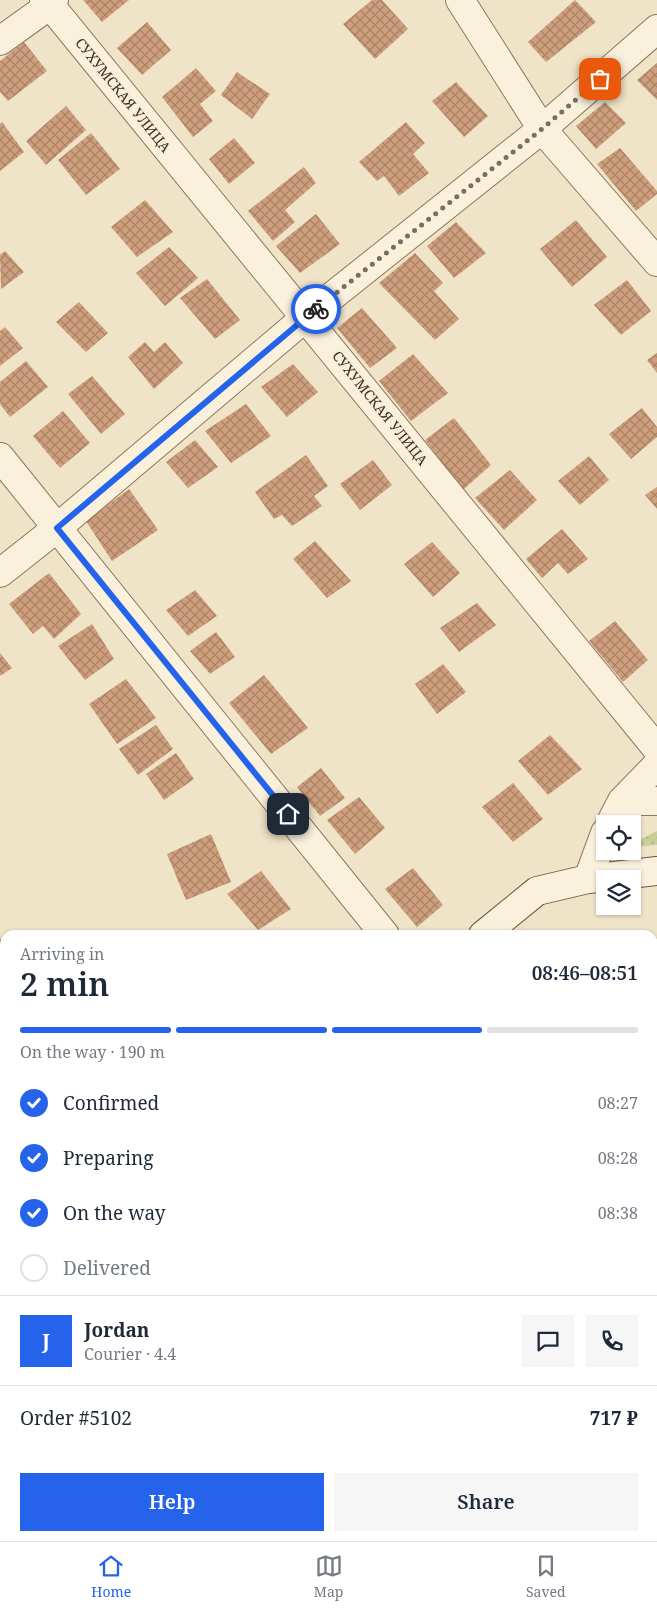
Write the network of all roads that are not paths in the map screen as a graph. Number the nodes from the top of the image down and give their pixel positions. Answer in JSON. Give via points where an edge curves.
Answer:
{"nodes":[{"id":1,"x":460,"y":0,"type":"edge"},
{"id":2,"x":49,"y":2,"type":"edge"},
{"id":3,"x":657,"y":29,"type":"edge"},
{"id":4,"x":0,"y":41,"type":"edge"},
{"id":5,"x":542,"y":129,"type":"junction"},
{"id":6,"x":657,"y":262,"type":"edge"},
{"id":7,"x":306,"y":317,"type":"junction"},
{"id":8,"x":0,"y":457,"type":"edge"},
{"id":9,"x":57,"y":528,"type":"junction"},
{"id":10,"x":0,"y":572,"type":"edge"},
{"id":11,"x":657,"y":749,"type":"edge"},
{"id":12,"x":657,"y":765,"type":"edge"},
{"id":13,"x":657,"y":801,"type":"edge"},
{"id":14,"x":616,"y":812,"type":"edge"},
{"id":15,"x":596,"y":857,"type":"edge"},
{"id":16,"x":657,"y":871,"type":"edge"},
{"id":17,"x":588,"y":879,"type":"junction"},
{"id":18,"x":381,"y":930,"type":"edge"},
{"id":19,"x":489,"y":930,"type":"edge"}],
"edges":[{"from":1,"to":5,"type":"street"},
{"from":2,"to":4,"type":"street"},
{"from":2,"to":7,"type":"street","name":"СУХУМСКАЯ УЛИЦА"},
{"from":3,"to":5,"type":"street"},
{"from":5,"to":6,"type":"street"},
{"from":5,"to":7,"type":"street"},
{"from":7,"to":9,"type":"street"},
{"from":7,"to":11,"type":"street","name":"СУХУМСКАЯ УЛИЦА"},
{"from":8,"to":9,"type":"street"},
{"from":9,"to":10,"type":"street"},
{"from":9,"to":18,"type":"street"},
{"from":12,"to":14,"type":"street"},
{"from":13,"to":14,"type":"street"},
{"from":15,"to":17,"type":"street"},
{"from":16,"to":17,"type":"street"},
{"from":17,"to":19,"type":"street","via":[[537,891]]}]}
